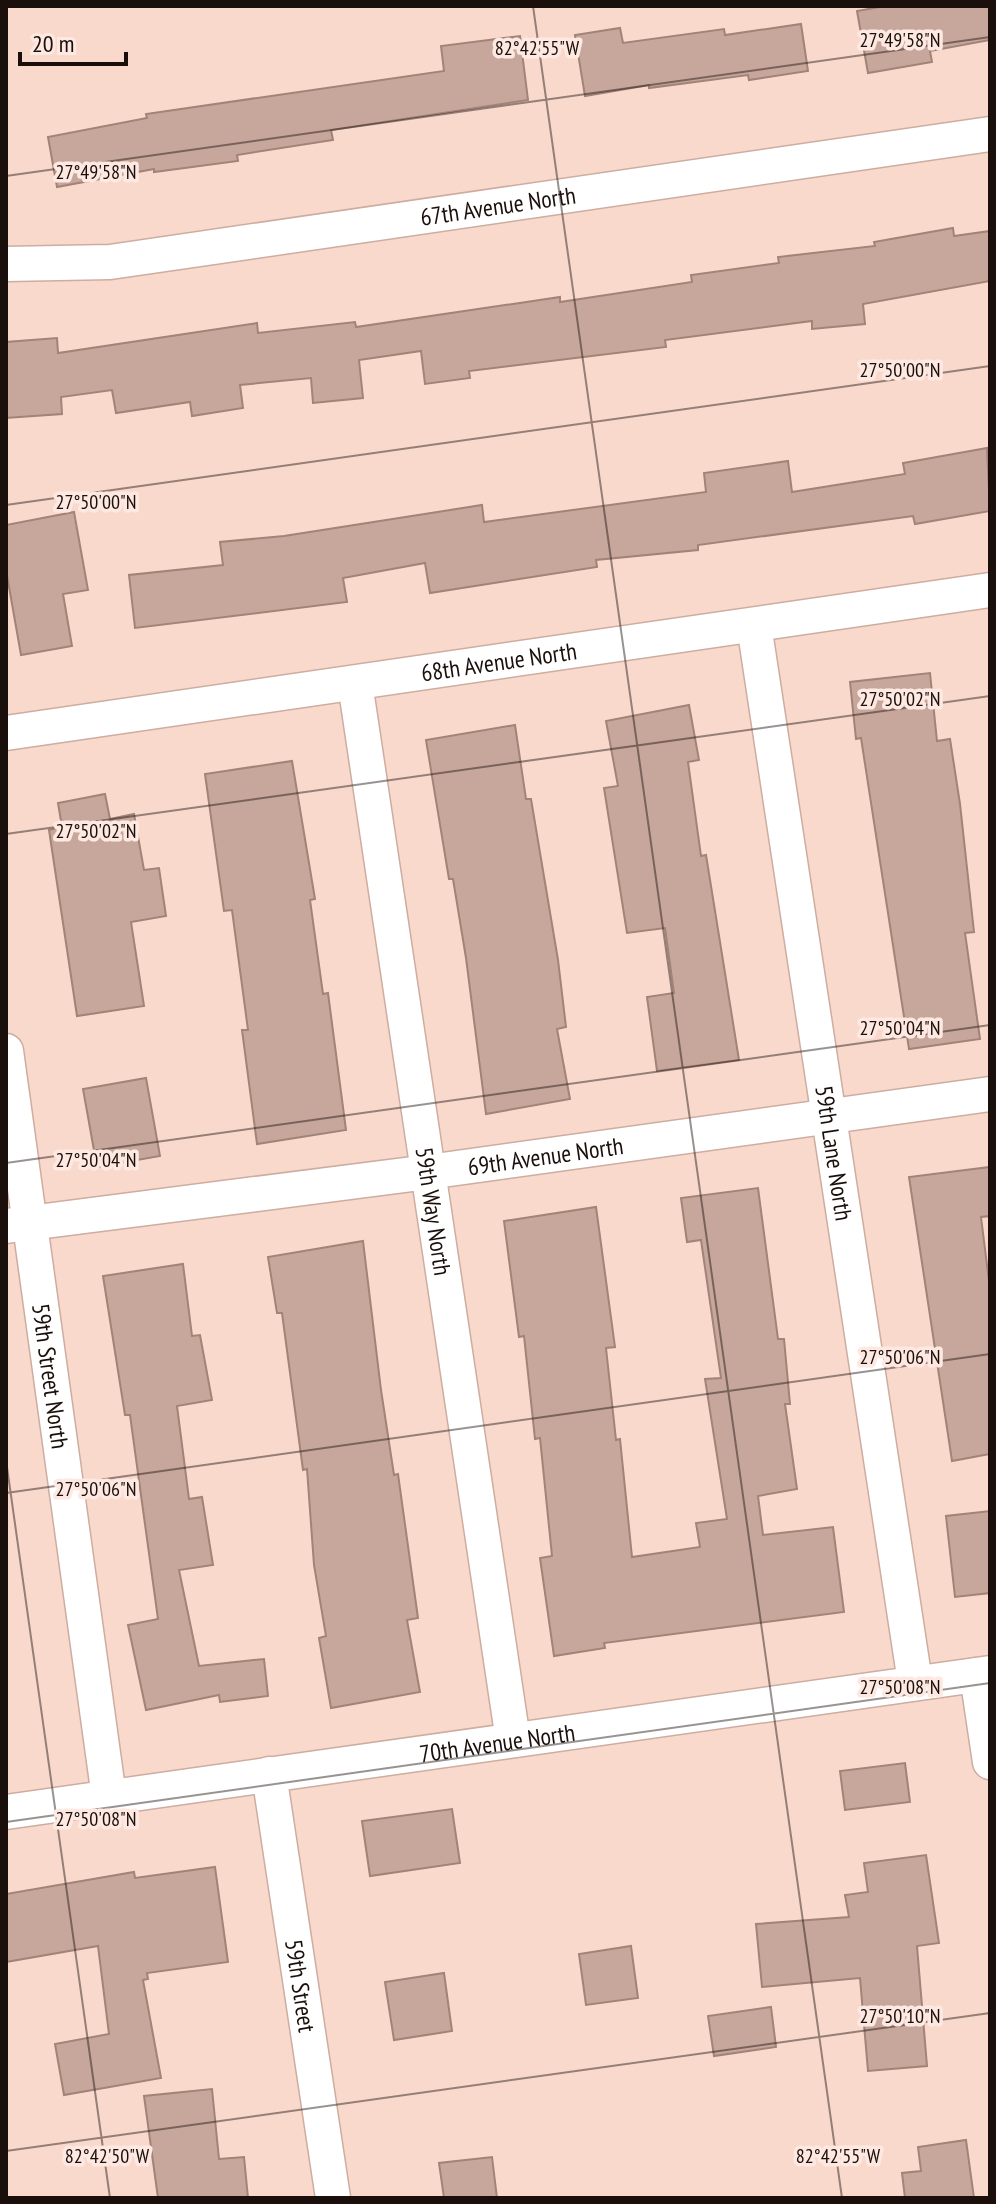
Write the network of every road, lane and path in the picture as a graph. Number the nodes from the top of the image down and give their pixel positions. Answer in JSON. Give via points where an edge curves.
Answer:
{"nodes":[{"id":1,"x":990,"y":134,"type":"edge"},
{"id":2,"x":6,"y":264,"type":"edge"},
{"id":3,"x":990,"y":590,"type":"edge"},
{"id":4,"x":754,"y":625,"type":"junction"},
{"id":5,"x":355,"y":683,"type":"junction"},
{"id":6,"x":6,"y":733,"type":"edge"},
{"id":7,"x":6,"y":1051,"type":"edge"},
{"id":8,"x":990,"y":1094,"type":"edge"},
{"id":9,"x":831,"y":1116,"type":"junction"},
{"id":10,"x":428,"y":1172,"type":"junction"},
{"id":11,"x":18,"y":1224,"type":"edge"},
{"id":12,"x":984,"y":1674,"type":"edge"},
{"id":13,"x":915,"y":1682,"type":"junction"},
{"id":14,"x":513,"y":1740,"type":"junction"},
{"id":15,"x":990,"y":1762,"type":"edge"},
{"id":16,"x":269,"y":1774,"type":"junction"},
{"id":17,"x":109,"y":1797,"type":"junction"},
{"id":18,"x":6,"y":1812,"type":"edge"},
{"id":19,"x":333,"y":2198,"type":"edge"}],
"edges":[{"from":1,"to":2,"type":"street","name":"67th Avenue North","via":[[110,262]]},
{"from":3,"to":4,"type":"street","name":"68th Avenue North"},
{"from":4,"to":5,"type":"street","name":"68th Avenue North"},
{"from":4,"to":9,"type":"street","name":"59th Lane North"},
{"from":5,"to":6,"type":"street","name":"68th Avenue North"},
{"from":5,"to":10,"type":"street","name":"59th Way North"},
{"from":7,"to":11,"type":"street","name":"59th Street North"},
{"from":8,"to":9,"type":"street","name":"69th Avenue North"},
{"from":9,"to":10,"type":"street","name":"69th Avenue North"},
{"from":9,"to":13,"type":"street","name":"59th Lane North"},
{"from":10,"to":11,"type":"street","name":"69th Avenue North"},
{"from":10,"to":14,"type":"street","name":"59th Way North"},
{"from":11,"to":17,"type":"street","name":"59th Street North"},
{"from":12,"to":13,"type":"street","name":"70th Avenue North"},
{"from":12,"to":15,"type":"street"},
{"from":13,"to":14,"type":"street","name":"70th Avenue North"},
{"from":14,"to":16,"type":"street","name":"70th Avenue North"},
{"from":16,"to":17,"type":"street","name":"70th Avenue North"},
{"from":16,"to":19,"type":"street","name":"59th Street"},
{"from":17,"to":18,"type":"street","name":"70th Avenue North"}]}
